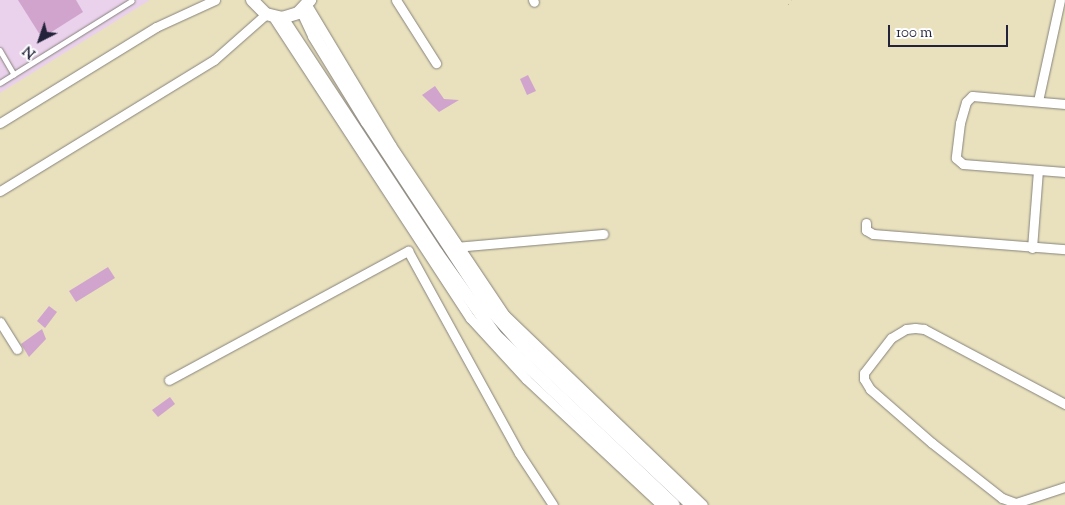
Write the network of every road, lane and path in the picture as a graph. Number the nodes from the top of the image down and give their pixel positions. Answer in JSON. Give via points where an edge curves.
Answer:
{"nodes":[{"id":1,"x":132,"y":0,"type":"edge"},
{"id":2,"x":215,"y":0,"type":"edge"},
{"id":3,"x":252,"y":0,"type":"edge"},
{"id":4,"x":396,"y":0,"type":"edge"},
{"id":5,"x":791,"y":0,"type":"edge"},
{"id":6,"x":1060,"y":0,"type":"edge"},
{"id":7,"x":788,"y":4,"type":"dead end"},
{"id":8,"x":306,"y":5,"type":"edge"},
{"id":9,"x":274,"y":16,"type":"junction"},
{"id":10,"x":0,"y":50,"type":"edge"},
{"id":11,"x":436,"y":62,"type":"dead end"},
{"id":12,"x":14,"y":74,"type":"junction"},
{"id":13,"x":0,"y":83,"type":"edge"},
{"id":14,"x":1038,"y":101,"type":"junction"},
{"id":15,"x":1065,"y":104,"type":"edge"},
{"id":16,"x":0,"y":123,"type":"edge"},
{"id":17,"x":1038,"y":170,"type":"junction"},
{"id":18,"x":1065,"y":172,"type":"edge"},
{"id":19,"x":0,"y":191,"type":"edge"},
{"id":20,"x":866,"y":223,"type":"dead end"},
{"id":21,"x":603,"y":234,"type":"dead end"},
{"id":22,"x":1032,"y":248,"type":"junction"},
{"id":23,"x":1065,"y":249,"type":"edge"},
{"id":24,"x":443,"y":251,"type":"junction"},
{"id":25,"x":0,"y":322,"type":"edge"},
{"id":26,"x":17,"y":349,"type":"dead end"},
{"id":27,"x":169,"y":380,"type":"dead end"},
{"id":28,"x":1065,"y":404,"type":"edge"},
{"id":29,"x":1065,"y":488,"type":"edge"},
{"id":30,"x":553,"y":505,"type":"edge"},
{"id":31,"x":661,"y":505,"type":"edge"},
{"id":32,"x":674,"y":505,"type":"edge"},
{"id":33,"x":692,"y":505,"type":"edge"},
{"id":34,"x":703,"y":505,"type":"edge"}],
"edges":[{"from":1,"to":12,"type":"lane"},
{"from":2,"to":16,"type":"street","via":[[156,27]]},
{"from":3,"to":9,"type":"main road"},
{"from":4,"to":11,"type":"street"},
{"from":5,"to":7,"type":"path"},
{"from":6,"to":14,"type":"street"},
{"from":8,"to":9,"type":"main road"},
{"from":8,"to":24,"type":"main road","via":[[319,44]]},
{"from":9,"to":19,"type":"street","via":[[214,60]]},
{"from":9,"to":24,"type":"main road"},
{"from":10,"to":12,"type":"lane"},
{"from":12,"to":13,"type":"lane"},
{"from":14,"to":15,"type":"street"},
{"from":14,"to":17,"type":"street","via":[[969,98],[960,123],[956,158],[963,164]]},
{"from":17,"to":18,"type":"street"},
{"from":17,"to":22,"type":"street"},
{"from":20,"to":22,"type":"street","via":[[866,230],[873,234]]},
{"from":21,"to":24,"type":"street"},
{"from":22,"to":23,"type":"street"},
{"from":24,"to":31,"type":"street","via":[[470,318],[505,358]]},
{"from":24,"to":32,"type":"main road","via":[[496,336]]},
{"from":24,"to":33,"type":"main road","via":[[505,327]]},
{"from":24,"to":34,"type":"street","via":[[492,298],[528,340]]},
{"from":25,"to":26,"type":"street"},
{"from":27,"to":30,"type":"street","via":[[408,251],[520,453]]},
{"from":28,"to":29,"type":"street","via":[[924,329],[906,328],[890,338],[864,373],[870,389],[1002,498],[1016,503]]}]}
